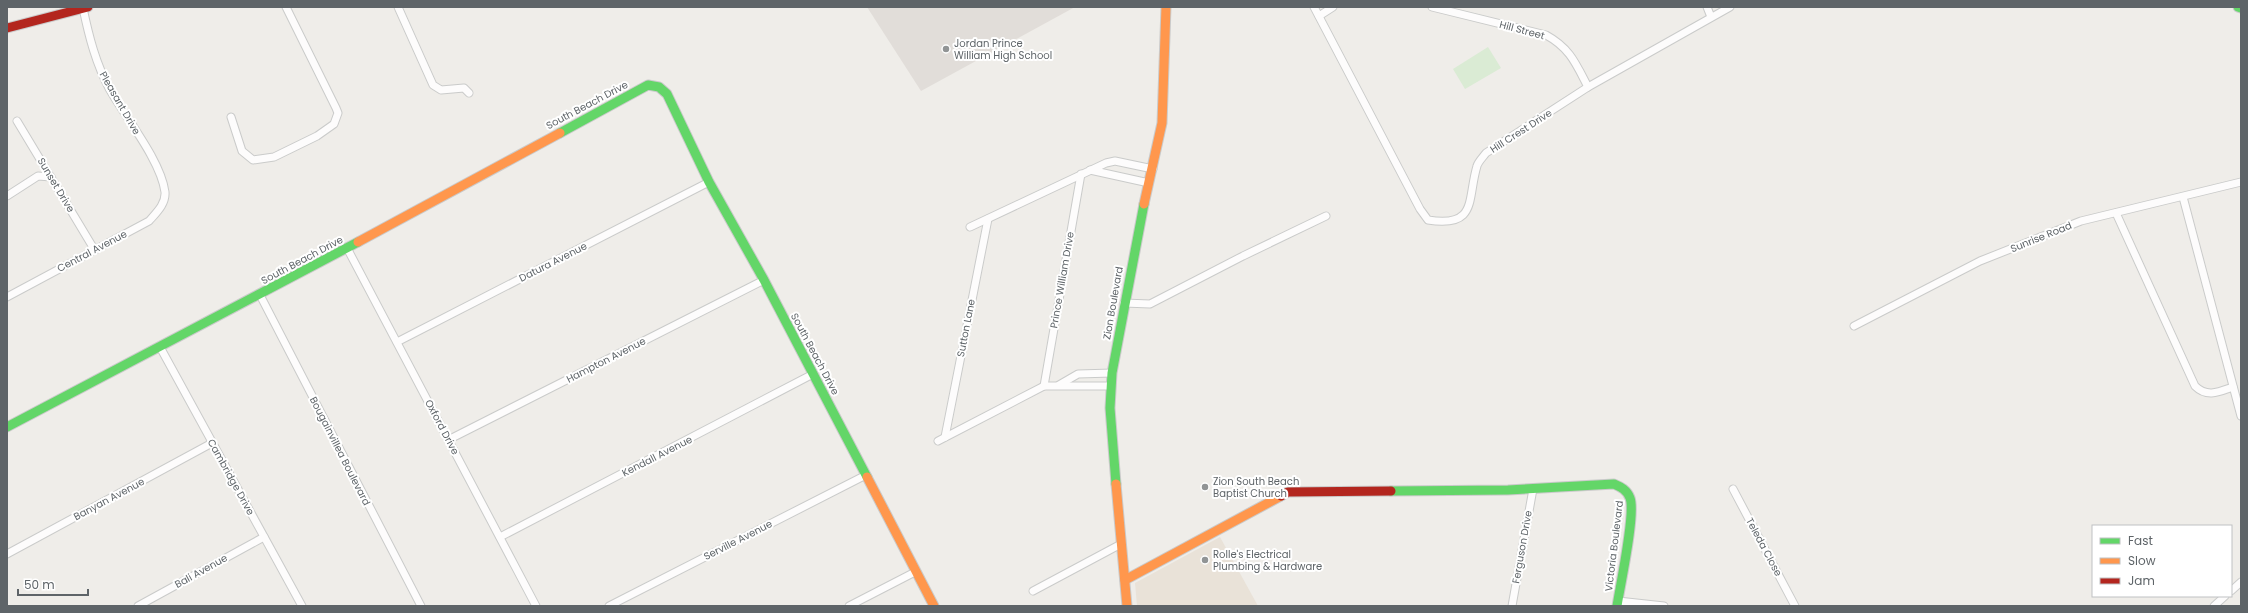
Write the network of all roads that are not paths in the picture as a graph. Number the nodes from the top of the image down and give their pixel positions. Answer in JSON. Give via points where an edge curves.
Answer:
{"nodes":[{"id":1,"x":286,"y":7,"type":"edge"},
{"id":2,"x":398,"y":7,"type":"edge"},
{"id":3,"x":1166,"y":7,"type":"edge"},
{"id":4,"x":1314,"y":7,"type":"edge"},
{"id":5,"x":1333,"y":7,"type":"edge"},
{"id":6,"x":1432,"y":7,"type":"edge"},
{"id":7,"x":1707,"y":7,"type":"edge"},
{"id":8,"x":1730,"y":7,"type":"edge"},
{"id":9,"x":2238,"y":7,"type":"edge"},
{"id":10,"x":86,"y":8,"type":"edge"},
{"id":11,"x":2241,"y":8,"type":"edge"},
{"id":12,"x":1319,"y":16,"type":"junction"},
{"id":13,"x":1711,"y":17,"type":"junction"},
{"id":14,"x":7,"y":28,"type":"edge"},
{"id":15,"x":1588,"y":87,"type":"junction"},
{"id":16,"x":470,"y":93,"type":"dead end"},
{"id":17,"x":231,"y":117,"type":"dead end"},
{"id":18,"x":18,"y":121,"type":"dead end"},
{"id":19,"x":1153,"y":169,"type":"junction"},
{"id":20,"x":1090,"y":170,"type":"junction"},
{"id":21,"x":1081,"y":174,"type":"junction"},
{"id":22,"x":51,"y":177,"type":"junction"},
{"id":23,"x":710,"y":182,"type":"junction"},
{"id":24,"x":2241,"y":182,"type":"edge"},
{"id":25,"x":1150,"y":183,"type":"junction"},
{"id":26,"x":165,"y":194,"type":"joint"},
{"id":27,"x":7,"y":196,"type":"edge"},
{"id":28,"x":2183,"y":197,"type":"junction"},
{"id":29,"x":2116,"y":213,"type":"junction"},
{"id":30,"x":1326,"y":216,"type":"dead end"},
{"id":31,"x":988,"y":219,"type":"junction"},
{"id":32,"x":970,"y":228,"type":"dead end"},
{"id":33,"x":347,"y":248,"type":"junction"},
{"id":34,"x":94,"y":249,"type":"junction"},
{"id":35,"x":764,"y":280,"type":"junction"},
{"id":36,"x":260,"y":295,"type":"junction"},
{"id":37,"x":7,"y":297,"type":"edge"},
{"id":38,"x":1124,"y":303,"type":"junction"},
{"id":39,"x":1854,"y":326,"type":"dead end"},
{"id":40,"x":397,"y":342,"type":"junction"},
{"id":41,"x":160,"y":346,"type":"junction"},
{"id":42,"x":1112,"y":373,"type":"junction"},
{"id":43,"x":813,"y":374,"type":"junction"},
{"id":44,"x":1044,"y":386,"type":"junction"},
{"id":45,"x":1059,"y":386,"type":"junction"},
{"id":46,"x":1111,"y":386,"type":"junction"},
{"id":47,"x":2233,"y":388,"type":"junction"},
{"id":48,"x":2241,"y":416,"type":"edge"},
{"id":49,"x":7,"y":427,"type":"edge"},
{"id":50,"x":945,"y":437,"type":"junction"},
{"id":51,"x":448,"y":440,"type":"junction"},
{"id":52,"x":938,"y":441,"type":"dead end"},
{"id":53,"x":212,"y":443,"type":"junction"},
{"id":54,"x":866,"y":475,"type":"junction"},
{"id":55,"x":1533,"y":488,"type":"junction"},
{"id":56,"x":1733,"y":489,"type":"dead end"},
{"id":57,"x":264,"y":537,"type":"junction"},
{"id":58,"x":500,"y":537,"type":"junction"},
{"id":59,"x":1122,"y":544,"type":"junction"},
{"id":60,"x":7,"y":554,"type":"edge"},
{"id":61,"x":915,"y":572,"type":"junction"},
{"id":62,"x":1125,"y":580,"type":"junction"},
{"id":63,"x":2241,"y":582,"type":"edge"},
{"id":64,"x":2232,"y":590,"type":"edge"},
{"id":65,"x":1033,"y":591,"type":"dead end"},
{"id":66,"x":2224,"y":597,"type":"edge"},
{"id":67,"x":1618,"y":603,"type":"edge"},
{"id":68,"x":138,"y":606,"type":"edge"},
{"id":69,"x":302,"y":606,"type":"edge"},
{"id":70,"x":421,"y":606,"type":"edge"},
{"id":71,"x":536,"y":606,"type":"edge"},
{"id":72,"x":609,"y":606,"type":"edge"},
{"id":73,"x":849,"y":606,"type":"edge"},
{"id":74,"x":934,"y":606,"type":"edge"},
{"id":75,"x":1127,"y":606,"type":"edge"},
{"id":76,"x":1512,"y":606,"type":"edge"},
{"id":77,"x":1664,"y":606,"type":"edge"},
{"id":78,"x":1795,"y":606,"type":"edge"},
{"id":79,"x":2214,"y":606,"type":"edge"}],
"edges":[{"from":1,"to":17,"type":"street","via":[[336,108],[337,119],[317,136],[274,157],[253,160],[242,151]]},
{"from":2,"to":16,"type":"street","via":[[433,85],[441,90],[464,88]]},
{"from":3,"to":19,"type":"street","name":"Zion Boulevard","via":[[1163,119]]},
{"from":4,"to":12,"type":"street","name":"Hill Crest Drive"},
{"from":5,"to":12,"type":"street"},
{"from":6,"to":15,"type":"street","name":"Hill Street","via":[[1546,35],[1560,42],[1568,51]]},
{"from":7,"to":13,"type":"street"},
{"from":8,"to":13,"type":"street","name":"Hill Crest Drive"},
{"from":9,"to":11,"type":"street"},
{"from":10,"to":14,"type":"street"},
{"from":10,"to":26,"type":"street","name":"Pleasant Drive","via":[[94,53],[101,72],[149,154]]},
{"from":12,"to":15,"type":"street","name":"Hill Crest Drive","via":[[1428,220],[1443,222],[1458,219],[1471,201],[1477,164],[1486,154]]},
{"from":13,"to":15,"type":"street","name":"Hill Crest Drive"},
{"from":18,"to":22,"type":"street","name":"Sunset Drive"},
{"from":19,"to":20,"type":"street","via":[[1115,162]]},
{"from":19,"to":25,"type":"street","name":"Zion Boulevard"},
{"from":20,"to":21,"type":"street"},
{"from":20,"to":25,"type":"street"},
{"from":21,"to":31,"type":"street"},
{"from":21,"to":44,"type":"street","name":"Prince William Drive"},
{"from":22,"to":27,"type":"street","via":[[38,176]]},
{"from":22,"to":34,"type":"street","name":"Sunset Drive"},
{"from":23,"to":33,"type":"street","name":"South Beach Drive","via":[[666,94],[659,87],[648,85]]},
{"from":23,"to":35,"type":"street","name":"South Beach Drive"},
{"from":23,"to":40,"type":"street","name":"Datura Avenue"},
{"from":24,"to":28,"type":"street","name":"Sunrise Road"},
{"from":25,"to":38,"type":"street","name":"Zion Boulevard"},
{"from":26,"to":34,"type":"street","name":"Central Avenue","via":[[160,208],[149,221]]},
{"from":28,"to":29,"type":"street","name":"Sunrise Road"},
{"from":28,"to":47,"type":"street"},
{"from":29,"to":39,"type":"street","name":"Sunrise Road","via":[[2081,221],[1980,261]]},
{"from":29,"to":47,"type":"street","via":[[2195,386],[2206,394]]},
{"from":30,"to":38,"type":"street","via":[[1150,304]]},
{"from":31,"to":32,"type":"street"},
{"from":31,"to":50,"type":"street","name":"Sutton Lane"},
{"from":33,"to":36,"type":"street","name":"South Beach Drive"},
{"from":33,"to":40,"type":"street","name":"Oxford Drive"},
{"from":34,"to":37,"type":"street","name":"Central Avenue"},
{"from":35,"to":43,"type":"street","name":"South Beach Drive"},
{"from":35,"to":51,"type":"street","name":"Hampton Avenue"},
{"from":36,"to":41,"type":"street","name":"South Beach Drive"},
{"from":36,"to":70,"type":"street","name":"Bougainvillea Boulevard"},
{"from":38,"to":42,"type":"street","name":"Zion Boulevard"},
{"from":40,"to":51,"type":"street","name":"Oxford Drive"},
{"from":41,"to":49,"type":"street","name":"South Beach Drive"},
{"from":41,"to":53,"type":"street","name":"Cambridge Drive"},
{"from":42,"to":45,"type":"street","via":[[1078,374]]},
{"from":42,"to":46,"type":"street","name":"Zion Boulevard"},
{"from":43,"to":54,"type":"street","name":"South Beach Drive"},
{"from":43,"to":58,"type":"street","name":"Kendall Avenue"},
{"from":44,"to":45,"type":"street"},
{"from":44,"to":50,"type":"street"},
{"from":45,"to":46,"type":"street"},
{"from":46,"to":59,"type":"street","name":"Zion Boulevard","via":[[1110,408]]},
{"from":47,"to":48,"type":"street"},
{"from":50,"to":52,"type":"street"},
{"from":51,"to":58,"type":"street","name":"Oxford Drive"},
{"from":53,"to":57,"type":"street","name":"Cambridge Drive"},
{"from":53,"to":60,"type":"street","name":"Banyan Avenue"},
{"from":54,"to":61,"type":"street","name":"South Beach Drive"},
{"from":54,"to":72,"type":"street","name":"Serville Avenue"},
{"from":55,"to":62,"type":"street","via":[[1288,492]]},
{"from":55,"to":67,"type":"street","name":"Victoria Boulevard","via":[[1614,484],[1624,488],[1631,497],[1632,509]]},
{"from":55,"to":76,"type":"street","name":"Ferguson Drive"},
{"from":56,"to":78,"type":"street","name":"Teleda Close"},
{"from":57,"to":68,"type":"street","name":"Bali Avenue"},
{"from":57,"to":69,"type":"street","name":"Cambridge Drive"},
{"from":58,"to":71,"type":"street","name":"Oxford Drive"},
{"from":59,"to":62,"type":"street","name":"Zion Boulevard"},
{"from":59,"to":65,"type":"street"},
{"from":61,"to":73,"type":"street"},
{"from":61,"to":74,"type":"street","name":"South Beach Drive"},
{"from":62,"to":75,"type":"street","name":"Zion Boulevard"},
{"from":63,"to":64,"type":"street"},
{"from":66,"to":79,"type":"street"},
{"from":67,"to":77,"type":"street"}]}
